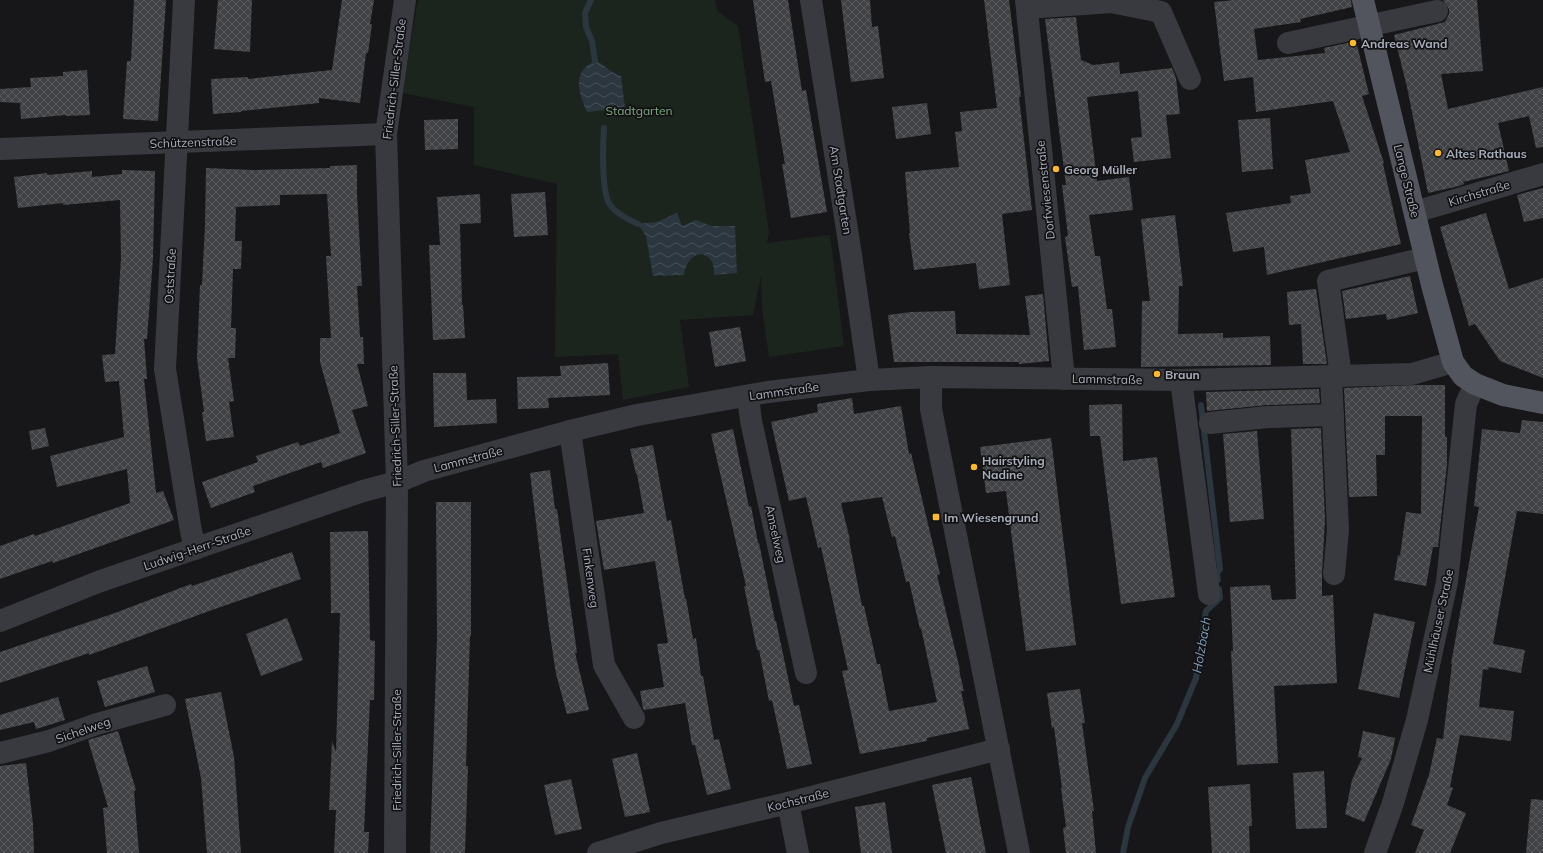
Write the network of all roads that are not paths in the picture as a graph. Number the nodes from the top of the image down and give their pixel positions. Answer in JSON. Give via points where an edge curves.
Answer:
{"nodes":[{"id":1,"x":184,"y":0,"type":"edge"},
{"id":2,"x":405,"y":0,"type":"edge"},
{"id":3,"x":811,"y":0,"type":"edge"},
{"id":4,"x":1363,"y":0,"type":"edge"},
{"id":5,"x":1027,"y":4,"type":"edge"},
{"id":6,"x":1437,"y":11,"type":"dead end"},
{"id":7,"x":1370,"y":26,"type":"junction"},
{"id":8,"x":1288,"y":43,"type":"dead end"},
{"id":9,"x":1190,"y":79,"type":"dead end"},
{"id":10,"x":386,"y":134,"type":"junction"},
{"id":11,"x":177,"y":142,"type":"junction"},
{"id":12,"x":0,"y":149,"type":"edge"},
{"id":13,"x":1543,"y":174,"type":"edge"},
{"id":14,"x":1415,"y":212,"type":"junction"},
{"id":15,"x":1425,"y":258,"type":"junction"},
{"id":16,"x":1453,"y":362,"type":"junction"},
{"id":17,"x":1336,"y":376,"type":"junction"},
{"id":18,"x":931,"y":378,"type":"junction"},
{"id":19,"x":1064,"y":379,"type":"junction"},
{"id":20,"x":869,"y":380,"type":"junction"},
{"id":21,"x":1181,"y":380,"type":"junction"},
{"id":22,"x":1475,"y":384,"type":"junction"},
{"id":23,"x":748,"y":396,"type":"junction"},
{"id":24,"x":1543,"y":403,"type":"edge"},
{"id":25,"x":1333,"y":415,"type":"junction"},
{"id":26,"x":1210,"y":423,"type":"dead end"},
{"id":27,"x":570,"y":431,"type":"junction"},
{"id":28,"x":397,"y":482,"type":"junction"},
{"id":29,"x":195,"y":549,"type":"junction"},
{"id":30,"x":1334,"y":574,"type":"dead end"},
{"id":31,"x":1209,"y":594,"type":"dead end"},
{"id":32,"x":0,"y":621,"type":"edge"},
{"id":33,"x":806,"y":673,"type":"dead end"},
{"id":34,"x":165,"y":705,"type":"dead end"},
{"id":35,"x":634,"y":718,"type":"dead end"},
{"id":36,"x":999,"y":749,"type":"junction"},
{"id":37,"x":0,"y":753,"type":"edge"},
{"id":38,"x":788,"y":803,"type":"junction"},
{"id":39,"x":395,"y":853,"type":"edge"},
{"id":40,"x":598,"y":853,"type":"edge"},
{"id":41,"x":798,"y":853,"type":"edge"},
{"id":42,"x":1018,"y":853,"type":"edge"},
{"id":43,"x":1375,"y":853,"type":"edge"}],
"edges":[{"from":1,"to":11,"type":"street","name":"Oststraße"},
{"from":2,"to":10,"type":"street","name":"Friedrich-Siller-Straße"},
{"from":3,"to":20,"type":"street","name":"Am Stadtgarten"},
{"from":4,"to":7,"type":"main road","name":"Lange Straße"},
{"from":5,"to":9,"type":"street","via":[[1111,2],[1161,12]]},
{"from":5,"to":19,"type":"street","name":"Dorfwiesenstraße"},
{"from":6,"to":7,"type":"street"},
{"from":7,"to":8,"type":"street"},
{"from":7,"to":14,"type":"main road","name":"Lange Straße"},
{"from":10,"to":11,"type":"street","name":"Schützenstraße"},
{"from":10,"to":28,"type":"street","name":"Friedrich-Siller-Straße"},
{"from":11,"to":12,"type":"street","name":"Schützenstraße"},
{"from":11,"to":29,"type":"street","name":"Oststraße","via":[[165,369]]},
{"from":13,"to":14,"type":"street","name":"Kirchstraße"},
{"from":14,"to":15,"type":"main road","name":"Lange Straße"},
{"from":15,"to":16,"type":"main road","name":"Lange Straße"},
{"from":15,"to":17,"type":"street","via":[[1328,282]]},
{"from":16,"to":17,"type":"street","name":"Lammstraße","via":[[1412,374]]},
{"from":16,"to":22,"type":"main road","via":[[1463,376]]},
{"from":17,"to":21,"type":"street","name":"Lammstraße"},
{"from":17,"to":25,"type":"street"},
{"from":18,"to":19,"type":"street","name":"Lammstraße"},
{"from":18,"to":20,"type":"street","name":"Lammstraße"},
{"from":18,"to":36,"type":"street","via":[[932,410]]},
{"from":19,"to":21,"type":"street","name":"Lammstraße"},
{"from":20,"to":23,"type":"street","name":"Lammstraße"},
{"from":21,"to":31,"type":"street"},
{"from":22,"to":24,"type":"main road","via":[[1504,395]]},
{"from":22,"to":43,"type":"street","name":"Mühlhäuser Straße","via":[[1466,404],[1447,582],[1417,720],[1393,803]]},
{"from":23,"to":27,"type":"street","name":"Lammstraße","via":[[638,415]]},
{"from":23,"to":33,"type":"street","name":"Amselweg"},
{"from":25,"to":26,"type":"street","via":[[1268,417]]},
{"from":25,"to":30,"type":"street","via":[[1338,530]]},
{"from":27,"to":28,"type":"street","name":"Lammstraße","via":[[424,471]]},
{"from":27,"to":35,"type":"street","name":"Finkenweg","via":[[604,665]]},
{"from":28,"to":29,"type":"street","name":"Ludwig-Herr-Straße","via":[[363,491]]},
{"from":28,"to":39,"type":"street","name":"Friedrich-Siller-Straße"},
{"from":29,"to":32,"type":"street","name":"Ludwig-Herr-Straße","via":[[98,582]]},
{"from":34,"to":37,"type":"street","name":"Sichelweg","via":[[97,724],[49,742]]},
{"from":36,"to":38,"type":"street","name":"Kochstraße"},
{"from":36,"to":42,"type":"street"},
{"from":38,"to":40,"type":"street","name":"Kochstraße","via":[[661,833]]},
{"from":38,"to":41,"type":"street"}]}
